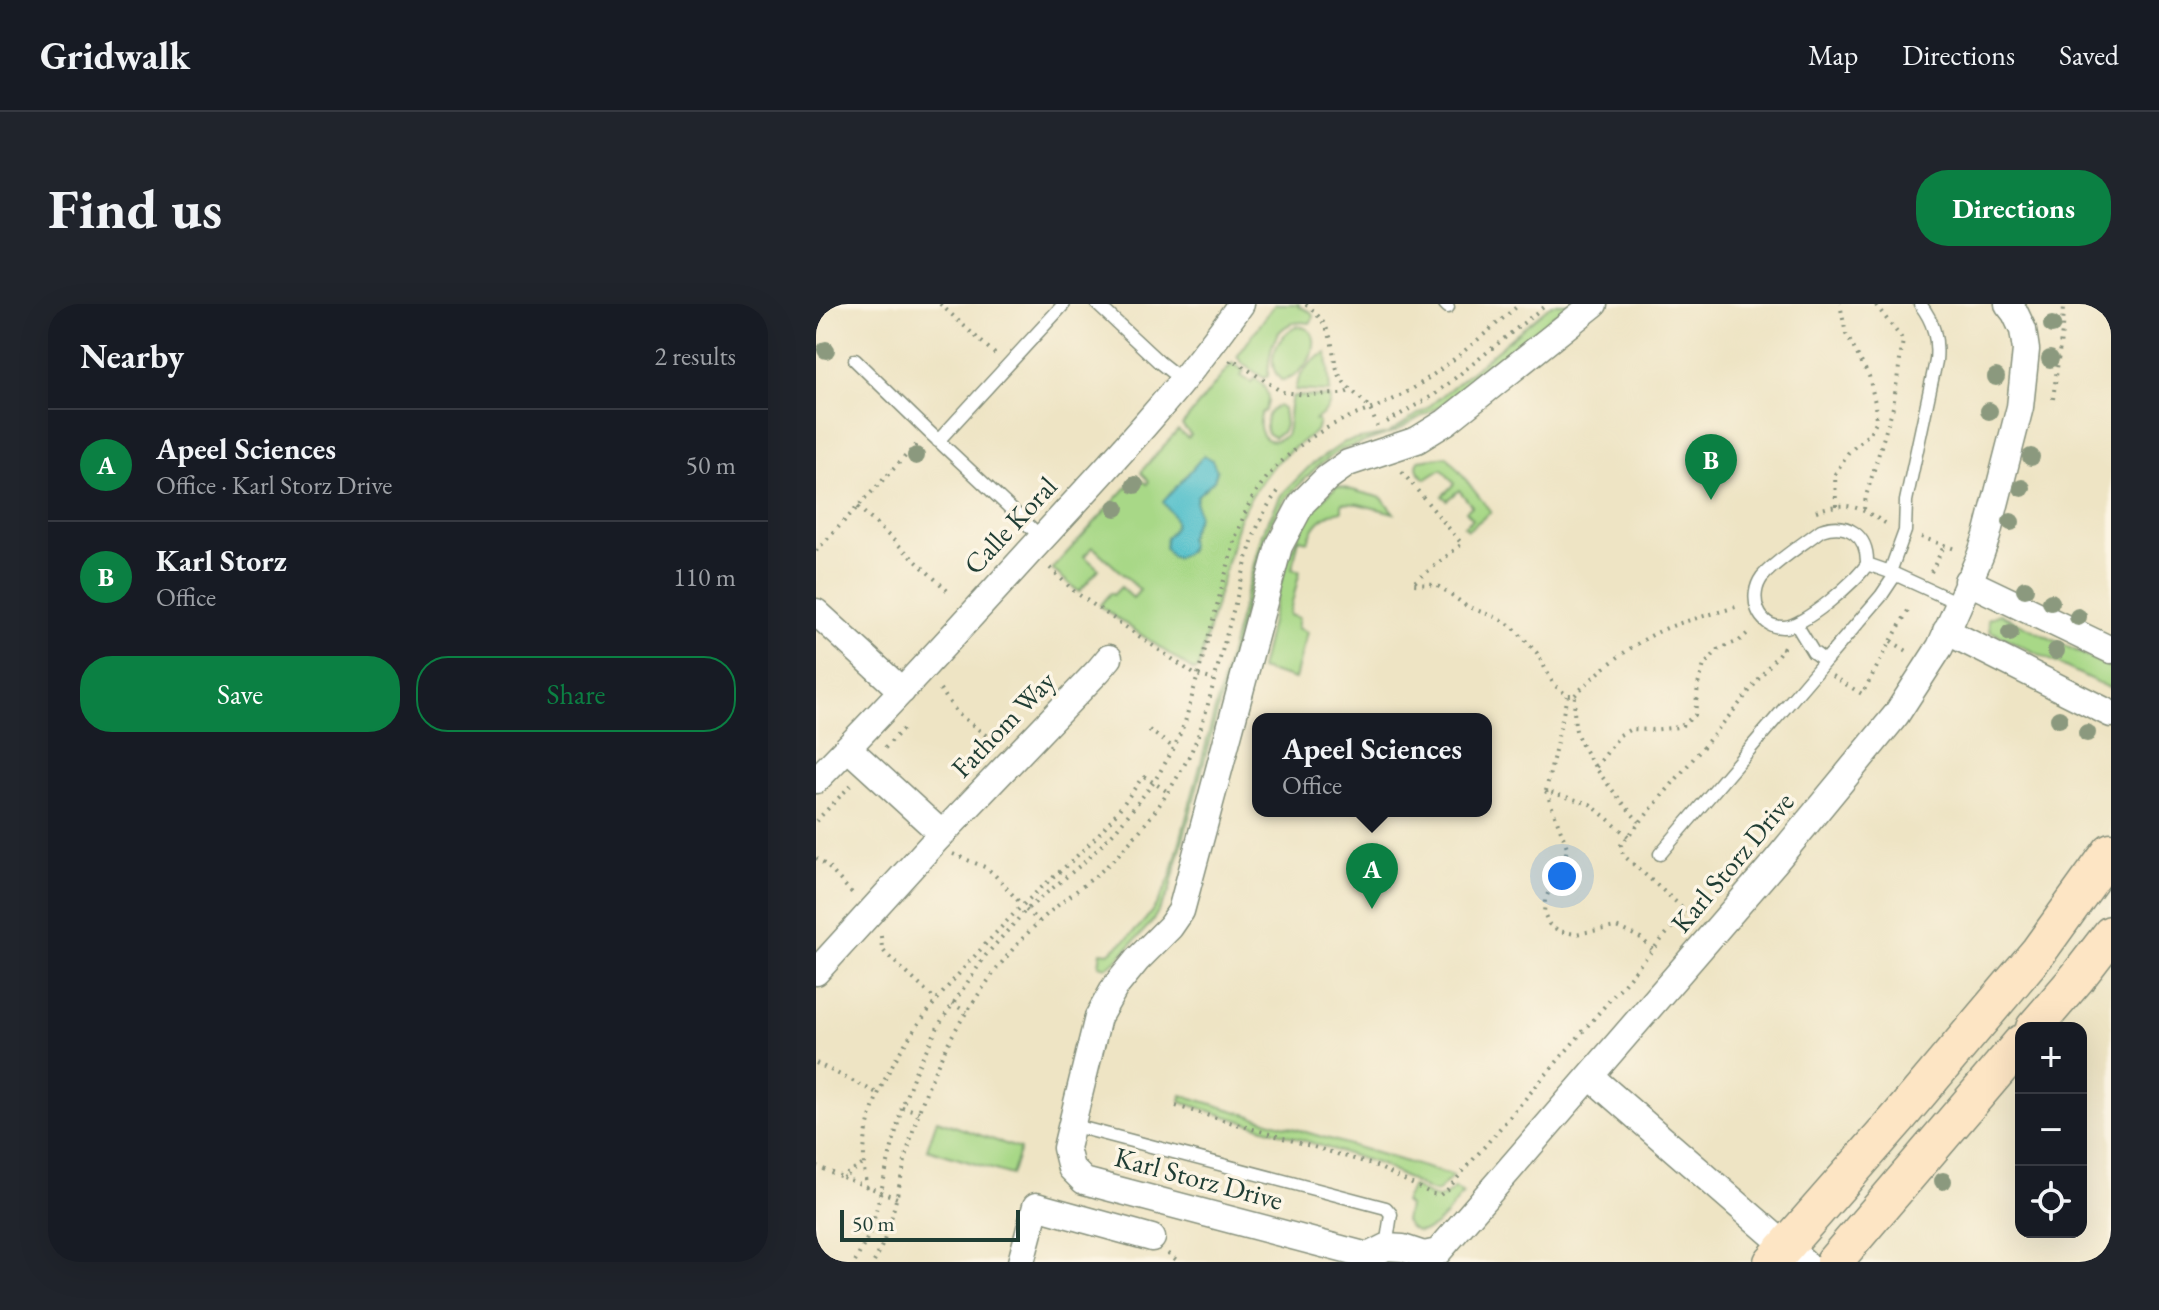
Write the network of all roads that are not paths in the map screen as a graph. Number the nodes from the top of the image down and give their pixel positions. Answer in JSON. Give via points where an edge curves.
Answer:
{"nodes":[{"id":1,"x":1064,"y":304,"type":"edge"},
{"id":2,"x":1097,"y":304,"type":"edge"},
{"id":3,"x":1241,"y":304,"type":"edge"},
{"id":4,"x":1594,"y":304,"type":"edge"},
{"id":5,"x":1920,"y":304,"type":"edge"},
{"id":6,"x":2008,"y":304,"type":"edge"},
{"id":7,"x":855,"y":360,"type":"dead end"},
{"id":8,"x":1183,"y":381,"type":"junction"},
{"id":9,"x":938,"y":441,"type":"junction"},
{"id":10,"x":1042,"y":538,"type":"junction"},
{"id":11,"x":1867,"y":564,"type":"junction"},
{"id":12,"x":1892,"y":573,"type":"junction"},
{"id":13,"x":1963,"y":592,"type":"junction"},
{"id":14,"x":816,"y":612,"type":"edge"},
{"id":15,"x":1796,"y":624,"type":"junction"},
{"id":16,"x":1946,"y":631,"type":"junction"},
{"id":17,"x":2111,"y":650,"type":"edge"},
{"id":18,"x":1109,"y":658,"type":"dead end"},
{"id":19,"x":1825,"y":661,"type":"junction"},
{"id":20,"x":902,"y":691,"type":"junction"},
{"id":21,"x":2111,"y":714,"type":"edge"},
{"id":22,"x":848,"y":748,"type":"junction"},
{"id":23,"x":816,"y":780,"type":"edge"},
{"id":24,"x":945,"y":842,"type":"junction"},
{"id":25,"x":2111,"y":851,"type":"edge"},
{"id":26,"x":1660,"y":854,"type":"dead end"},
{"id":27,"x":2111,"y":934,"type":"edge"},
{"id":28,"x":816,"y":972,"type":"edge"},
{"id":29,"x":2039,"y":1022,"type":"edge"},
{"id":30,"x":2015,"y":1050,"type":"edge"},
{"id":31,"x":1591,"y":1077,"type":"junction"},
{"id":32,"x":1071,"y":1125,"type":"junction"},
{"id":33,"x":1152,"y":1238,"type":"dead end"},
{"id":34,"x":1386,"y":1247,"type":"junction"},
{"id":35,"x":1787,"y":1257,"type":"edge"},
{"id":36,"x":1021,"y":1262,"type":"edge"},
{"id":37,"x":1834,"y":1262,"type":"edge"}],
"edges":[{"from":1,"to":9,"type":"lane"},
{"from":2,"to":8,"type":"lane"},
{"from":3,"to":8,"type":"street","name":"Calle Koral"},
{"from":4,"to":32,"type":"street","name":"Karl Storz Drive","via":[[1446,422],[1417,440],[1381,439],[1302,503],[1279,546],[1181,911],[1115,987],[1098,1017]]},
{"from":5,"to":12,"type":"lane","via":[[1933,323],[1936,361],[1906,501],[1905,531]]},
{"from":6,"to":13,"type":"street","name":"Karl Storz Drive","via":[[2023,330],[2026,350],[2020,407],[1987,536]]},
{"from":7,"to":9,"type":"lane"},
{"from":8,"to":10,"type":"street","name":"Calle Koral"},
{"from":9,"to":10,"type":"lane"},
{"from":10,"to":20,"type":"street","name":"Calle Koral"},
{"from":11,"to":12,"type":"lane"},
{"from":11,"to":15,"type":"lane","via":[[1856,579]]},
{"from":11,"to":15,"type":"lane","via":[[1855,533],[1831,526],[1764,575],[1754,596],[1762,618],[1784,627]]},
{"from":12,"to":13,"type":"lane"},
{"from":12,"to":19,"type":"lane","via":[[1881,596]]},
{"from":13,"to":16,"type":"street","name":"Karl Storz Drive"},
{"from":13,"to":17,"type":"street"},
{"from":14,"to":20,"type":"street"},
{"from":15,"to":19,"type":"lane"},
{"from":16,"to":21,"type":"street"},
{"from":16,"to":31,"type":"street","name":"Karl Storz Drive","via":[[1896,715]]},
{"from":18,"to":24,"type":"street","name":"Fathom Way"},
{"from":19,"to":26,"type":"lane"},
{"from":20,"to":22,"type":"street","name":"Calle Koral"},
{"from":22,"to":23,"type":"street","name":"Calle Koral"},
{"from":22,"to":24,"type":"street"},
{"from":24,"to":28,"type":"street","name":"Fathom Way"},
{"from":25,"to":35,"type":"main road","via":[[2039,951]]},
{"from":27,"to":29,"type":"main road"},
{"from":30,"to":37,"type":"main road"},
{"from":31,"to":34,"type":"street","name":"Karl Storz Drive","via":[[1438,1252],[1424,1255]]},
{"from":31,"to":35,"type":"street"},
{"from":32,"to":34,"type":"lane","via":[[1386,1208],[1391,1214]]},
{"from":32,"to":34,"type":"street","name":"Karl Storz Drive","via":[[1066,1148],[1071,1168],[1084,1181],[1368,1256]]},
{"from":33,"to":36,"type":"street","via":[[1036,1206]]}]}
